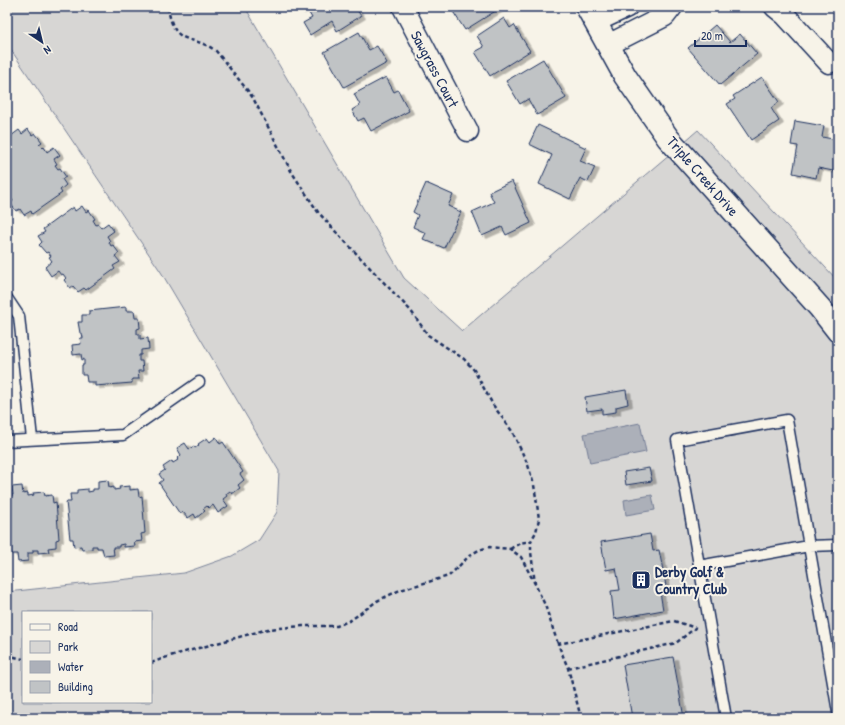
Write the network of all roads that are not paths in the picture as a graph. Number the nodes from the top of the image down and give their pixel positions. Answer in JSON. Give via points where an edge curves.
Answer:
{"nodes":[{"id":1,"x":403,"y":7,"type":"edge"},
{"id":2,"x":626,"y":7,"type":"edge"},
{"id":3,"x":672,"y":7,"type":"edge"},
{"id":4,"x":775,"y":7,"type":"edge"},
{"id":5,"x":591,"y":15,"type":"edge"},
{"id":6,"x":608,"y":45,"type":"junction"},
{"id":7,"x":829,"y":63,"type":"dead end"},
{"id":8,"x":468,"y":131,"type":"dead end"},
{"id":9,"x":7,"y":298,"type":"edge"},
{"id":10,"x":838,"y":332,"type":"edge"},
{"id":11,"x":199,"y":382,"type":"dead end"},
{"id":12,"x":32,"y":439,"type":"junction"},
{"id":13,"x":7,"y":441,"type":"edge"},
{"id":14,"x":838,"y":545,"type":"edge"},
{"id":15,"x":809,"y":546,"type":"junction"},
{"id":16,"x":700,"y":566,"type":"junction"},
{"id":17,"x":838,"y":712,"type":"edge"},
{"id":18,"x":726,"y":718,"type":"edge"}],
"edges":[{"from":1,"to":8,"type":"street","name":"Sawgrass Court"},
{"from":2,"to":5,"type":"street"},
{"from":3,"to":6,"type":"street","via":[[665,16]]},
{"from":4,"to":7,"type":"street","via":[[785,14]]},
{"from":5,"to":6,"type":"street","name":"Triple Creek Drive"},
{"from":6,"to":10,"type":"street","name":"Triple Creek Drive","via":[[625,76],[668,138],[820,308]]},
{"from":9,"to":12,"type":"lane","via":[[20,316]]},
{"from":11,"to":12,"type":"lane","via":[[122,435]]},
{"from":12,"to":13,"type":"lane"},
{"from":14,"to":15,"type":"lane"},
{"from":15,"to":16,"type":"lane"},
{"from":15,"to":16,"type":"lane","via":[[787,420],[677,440]]},
{"from":15,"to":17,"type":"lane"},
{"from":16,"to":18,"type":"lane"}]}
